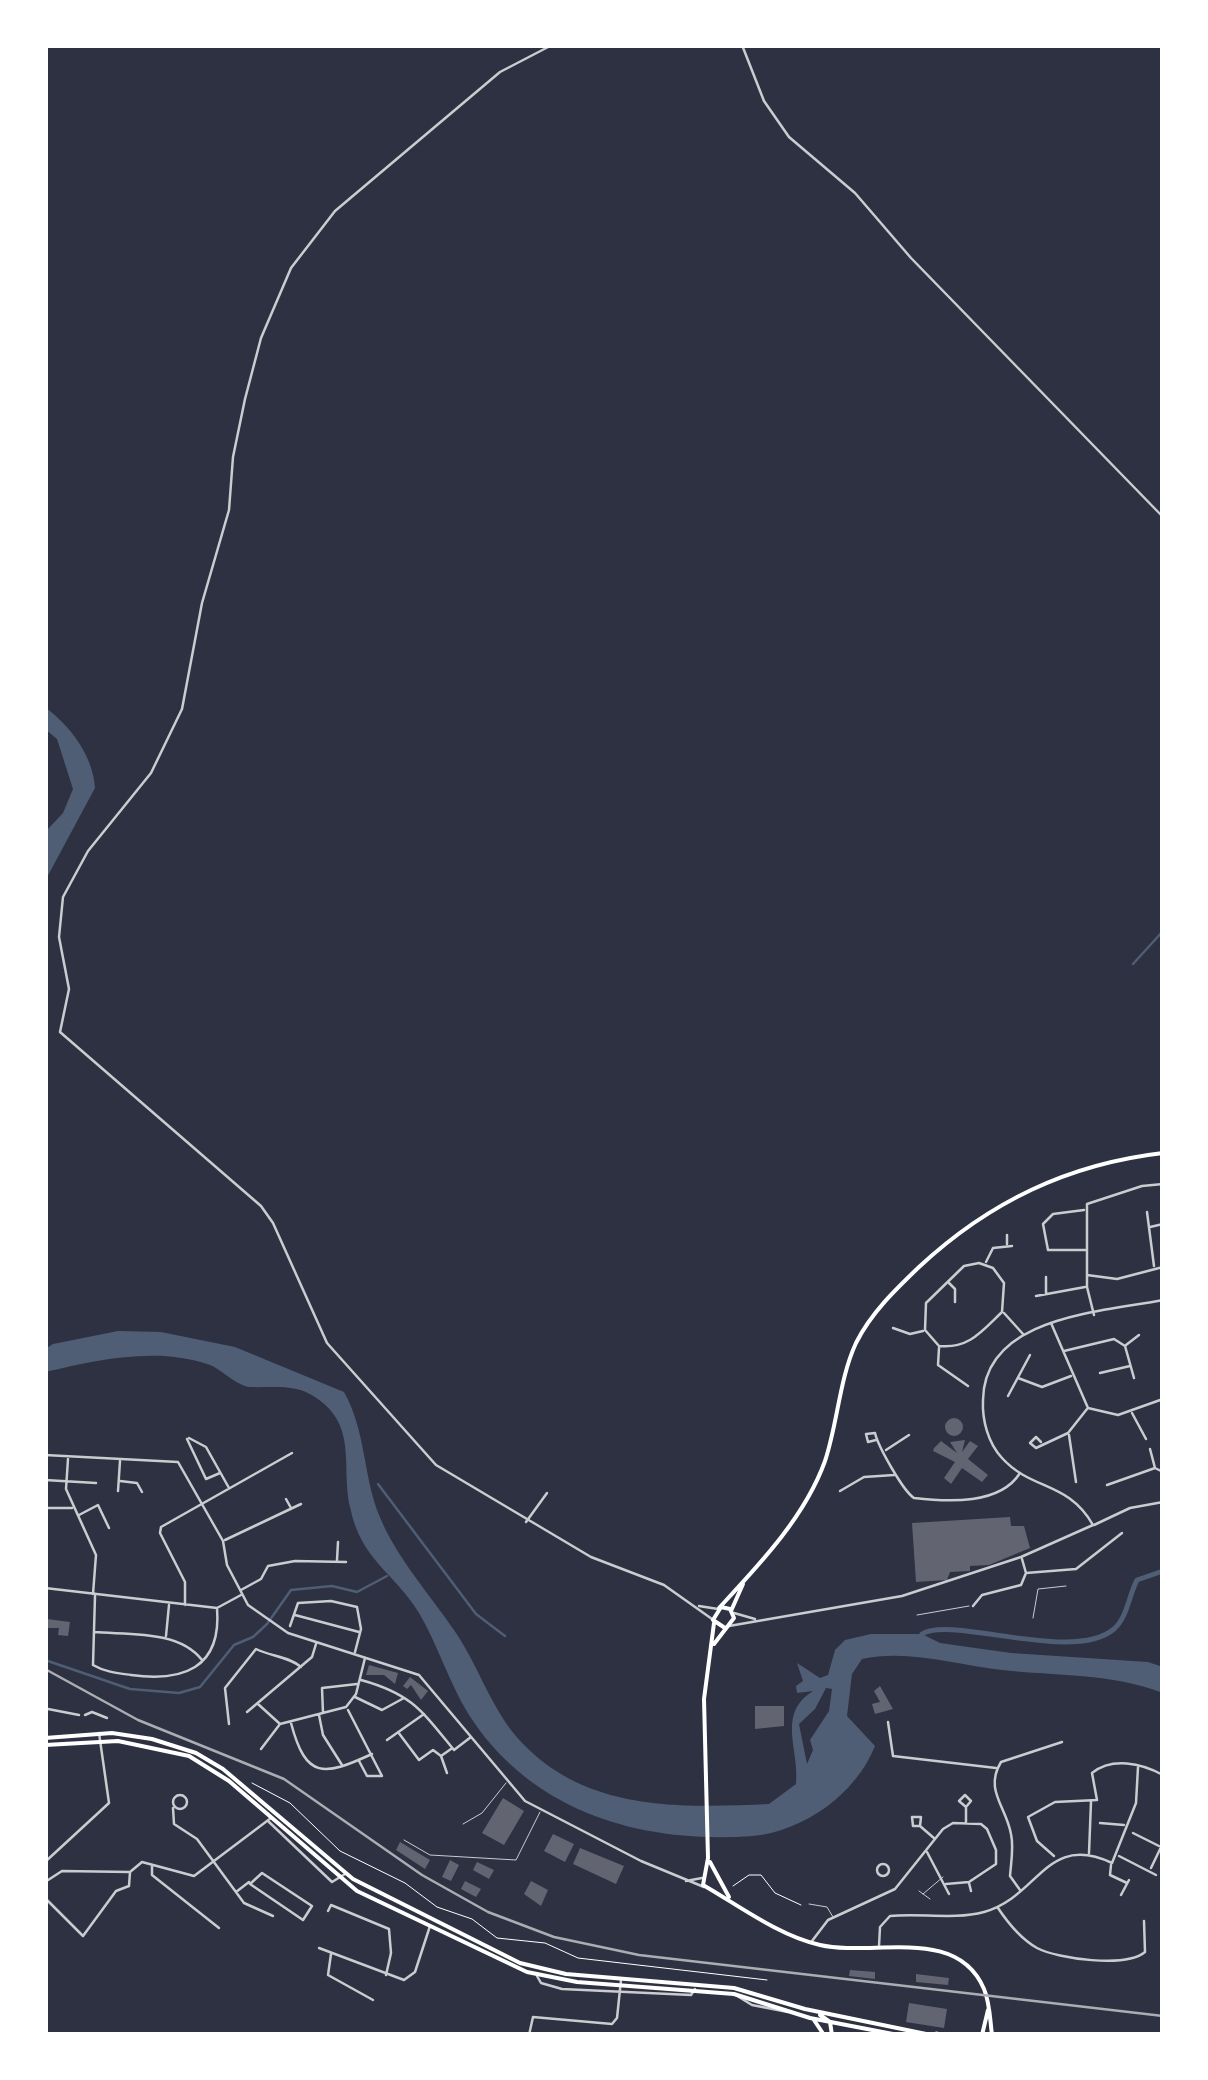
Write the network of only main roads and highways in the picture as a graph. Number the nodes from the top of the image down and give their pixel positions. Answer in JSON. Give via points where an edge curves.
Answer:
{"nodes":[{"id":1,"x":1163,"y":1153,"type":"edge"},
{"id":2,"x":748,"y":1576,"type":"junction"},
{"id":3,"x":718,"y":1608,"type":"junction"},
{"id":4,"x":732,"y":1612,"type":"junction"},
{"id":5,"x":714,"y":1621,"type":"junction"},
{"id":6,"x":726,"y":1627,"type":"junction"},
{"id":7,"x":712,"y":1647,"type":"junction"},
{"id":8,"x":45,"y":1738,"type":"edge"},
{"id":9,"x":45,"y":1746,"type":"edge"},
{"id":10,"x":271,"y":1817,"type":"junction"},
{"id":11,"x":708,"y":1856,"type":"junction"},
{"id":12,"x":343,"y":1876,"type":"junction"},
{"id":13,"x":704,"y":1876,"type":"junction"},
{"id":14,"x":716,"y":1877,"type":"junction"},
{"id":15,"x":712,"y":1889,"type":"junction"},
{"id":16,"x":730,"y":1897,"type":"junction"},
{"id":17,"x":621,"y":1984,"type":"junction"},
{"id":18,"x":988,"y":2006,"type":"junction"},
{"id":19,"x":811,"y":2014,"type":"junction"},
{"id":20,"x":830,"y":2022,"type":"junction"},
{"id":21,"x":848,"y":2026,"type":"junction"},
{"id":22,"x":932,"y":2033,"type":"edge"},
{"id":23,"x":832,"y":2034,"type":"edge"},
{"id":24,"x":824,"y":2035,"type":"edge"},
{"id":25,"x":895,"y":2035,"type":"edge"},
{"id":26,"x":982,"y":2035,"type":"edge"},
{"id":27,"x":992,"y":2035,"type":"edge"}],
"edges":[{"from":1,"to":2,"type":"main road","via":[[1097,1165],[1016,1195],[958,1233],[892,1293],[852,1353],[834,1430],[808,1497]]},
{"from":2,"to":3,"type":"main road"},
{"from":2,"to":4,"type":"main road"},
{"from":3,"to":4,"type":"main road"},
{"from":3,"to":5,"type":"main road"},
{"from":4,"to":6,"type":"main road"},
{"from":5,"to":6,"type":"main road"},
{"from":5,"to":7,"type":"main road"},
{"from":6,"to":7,"type":"main road"},
{"from":7,"to":11,"type":"main road","via":[[704,1699]]},
{"from":8,"to":10,"type":"main road","via":[[99,1733],[190,1750],[248,1788]]},
{"from":9,"to":10,"type":"main road","via":[[138,1742],[189,1756]]},
{"from":10,"to":12,"type":"main road"},
{"from":11,"to":13,"type":"main road"},
{"from":11,"to":14,"type":"main road"},
{"from":12,"to":17,"type":"main road","via":[[529,1966]]},
{"from":12,"to":17,"type":"main road","via":[[430,1928],[536,1975]]},
{"from":13,"to":14,"type":"main road"},
{"from":13,"to":15,"type":"main road","via":[[705,1888]]},
{"from":14,"to":15,"type":"main road"},
{"from":14,"to":16,"type":"main road"},
{"from":15,"to":16,"type":"main road"},
{"from":16,"to":18,"type":"main road","via":[[811,1942],[947,1954],[974,1972]]},
{"from":17,"to":19,"type":"main road","via":[[734,1994]]},
{"from":17,"to":19,"type":"main road","via":[[728,1987]]},
{"from":18,"to":26,"type":"main road"},
{"from":18,"to":27,"type":"main road"},
{"from":19,"to":20,"type":"main road"},
{"from":19,"to":22,"type":"main road"},
{"from":19,"to":24,"type":"main road"},
{"from":20,"to":21,"type":"main road"},
{"from":20,"to":23,"type":"main road"},
{"from":21,"to":23,"type":"main road"},
{"from":21,"to":25,"type":"main road"}]}
